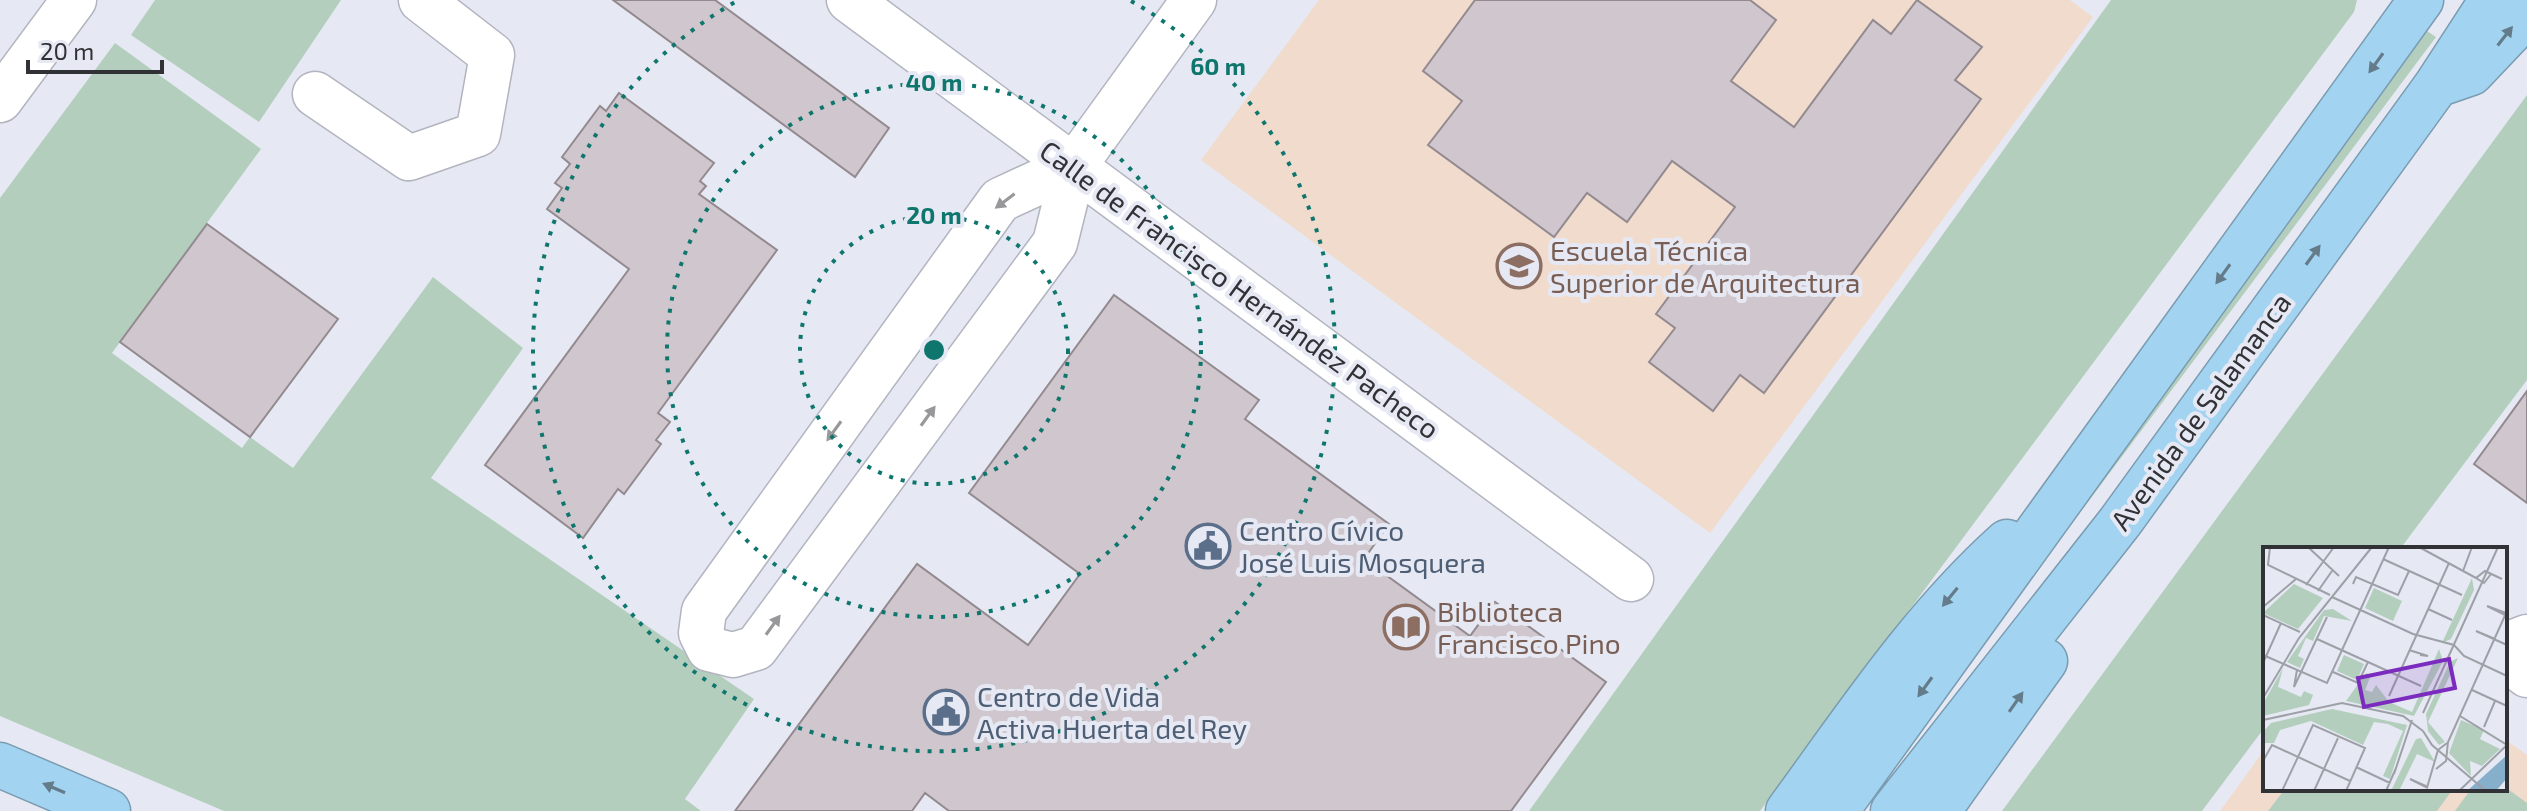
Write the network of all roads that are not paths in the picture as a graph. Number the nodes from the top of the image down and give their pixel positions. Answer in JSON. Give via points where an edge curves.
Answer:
{"nodes":[{"id":1,"x":74,"y":0,"type":"edge"},
{"id":2,"x":421,"y":0,"type":"edge"},
{"id":3,"x":849,"y":0,"type":"edge"},
{"id":4,"x":1194,"y":0,"type":"edge"},
{"id":5,"x":2421,"y":0,"type":"edge"},
{"id":6,"x":2492,"y":0,"type":"edge"},
{"id":7,"x":2527,"y":14,"type":"edge"},
{"id":8,"x":2436,"y":86,"type":"junction"},
{"id":9,"x":315,"y":94,"type":"dead end"},
{"id":10,"x":0,"y":100,"type":"edge"},
{"id":11,"x":1074,"y":166,"type":"junction"},
{"id":12,"x":2069,"y":488,"type":"junction"},
{"id":13,"x":2120,"y":522,"type":"junction"},
{"id":14,"x":1631,"y":579,"type":"dead end"},
{"id":15,"x":2527,"y":637,"type":"edge"},
{"id":16,"x":2527,"y":675,"type":"edge"},
{"id":17,"x":0,"y":765,"type":"edge"},
{"id":18,"x":108,"y":811,"type":"edge"},
{"id":19,"x":1788,"y":811,"type":"edge"},
{"id":20,"x":1836,"y":811,"type":"edge"},
{"id":21,"x":1893,"y":811,"type":"edge"},
{"id":22,"x":1938,"y":811,"type":"edge"}],
"edges":[{"from":1,"to":10,"type":"street"},
{"from":2,"to":9,"type":"street","via":[[492,55],[478,134],[409,158]]},
{"from":3,"to":11,"type":"street","name":"Calle de Francisco Hernández Pacheco"},
{"from":4,"to":11,"type":"street"},
{"from":5,"to":12,"type":"highway","one_way":true},
{"from":6,"to":8,"type":"highway","name":"Avenida de Salamanca"},
{"from":8,"to":7,"type":"highway","one_way":true,"via":[[2471,73]]},
{"from":13,"to":8,"type":"highway","name":"Avenida de Salamanca","one_way":true},
{"from":11,"to":11,"type":"street","one_way":true,"via":[[1000,200],[704,611],[701,633],[709,649],[733,655],[756,648],[1055,243]]},
{"from":11,"to":14,"type":"street","name":"Calle de Francisco Hernández Pacheco"},
{"from":12,"to":19,"type":"highway","one_way":true,"via":[[1962,582]]},
{"from":12,"to":20,"type":"highway","one_way":true},
{"from":13,"to":21,"type":"highway","name":"Avenida de Salamanca"},
{"from":22,"to":13,"type":"highway","one_way":true,"via":[[2081,611]]},
{"from":15,"to":16,"type":"street","via":[[2514,642],[2508,660]]},
{"from":18,"to":17,"type":"highway","one_way":true}]}
